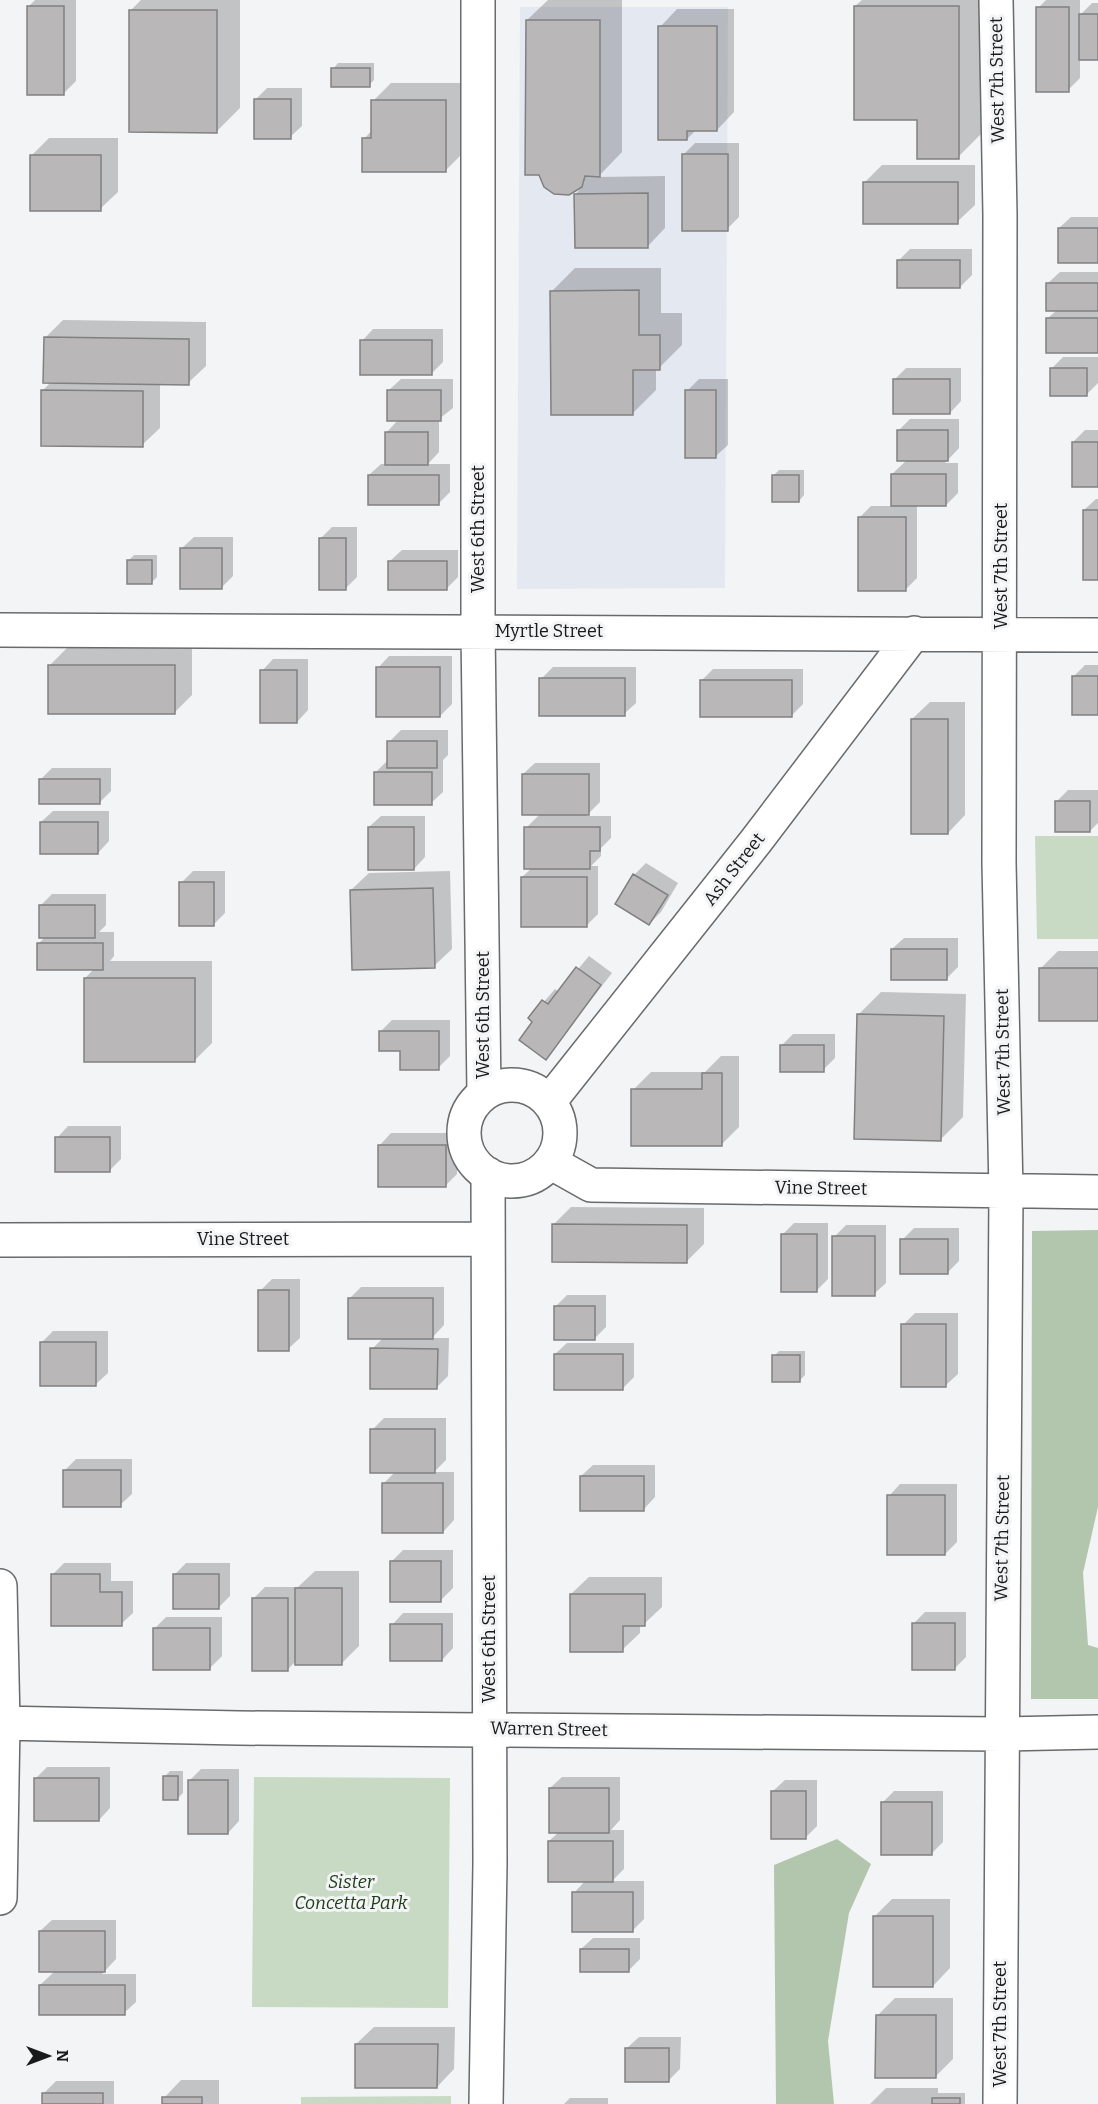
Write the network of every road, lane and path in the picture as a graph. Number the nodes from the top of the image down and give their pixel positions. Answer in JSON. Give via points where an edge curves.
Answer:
{"nodes":[{"id":1,"x":477,"y":0,"type":"edge"},
{"id":2,"x":996,"y":0,"type":"edge"},
{"id":3,"x":0,"y":630,"type":"edge"},
{"id":4,"x":477,"y":630,"type":"junction"},
{"id":5,"x":914,"y":633,"type":"junction"},
{"id":6,"x":1001,"y":633,"type":"junction"},
{"id":7,"x":1098,"y":635,"type":"edge"},
{"id":8,"x":484,"y":1094,"type":"junction"},
{"id":9,"x":549,"y":1102,"type":"junction"},
{"id":10,"x":550,"y":1162,"type":"junction"},
{"id":11,"x":488,"y":1174,"type":"junction"},
{"id":12,"x":1005,"y":1191,"type":"junction"},
{"id":13,"x":1098,"y":1192,"type":"edge"},
{"id":14,"x":486,"y":1239,"type":"junction"},
{"id":15,"x":0,"y":1240,"type":"edge"},
{"id":16,"x":0,"y":1586,"type":"edge"},
{"id":17,"x":1,"y":1723,"type":"edge"},
{"id":18,"x":489,"y":1728,"type":"junction"},
{"id":19,"x":1098,"y":1732,"type":"edge"},
{"id":20,"x":1000,"y":1734,"type":"junction"},
{"id":21,"x":0,"y":1898,"type":"edge"},
{"id":22,"x":486,"y":2104,"type":"edge"},
{"id":23,"x":1000,"y":2104,"type":"edge"}],
"edges":[{"from":1,"to":4,"type":"street","name":"West 6th Street"},
{"from":2,"to":6,"type":"street","name":"West 7th Street"},
{"from":3,"to":4,"type":"street","name":"Myrtle Street"},
{"from":4,"to":5,"type":"street","name":"Myrtle Street"},
{"from":4,"to":8,"type":"street","name":"West 6th Street"},
{"from":5,"to":6,"type":"street","name":"Myrtle Street"},
{"from":5,"to":9,"type":"street","name":"Ash Street","via":[[756,841]]},
{"from":6,"to":7,"type":"street","name":"Myrtle Street"},
{"from":6,"to":12,"type":"street","name":"West 7th Street","via":[[999,863]]},
{"from":8,"to":9,"type":"street","via":[[506,1085],[522,1086]]},
{"from":8,"to":11,"type":"street","via":[[468,1112],[464,1143],[470,1158]]},
{"from":9,"to":10,"type":"street","via":[[560,1132],[558,1148]]},
{"from":10,"to":11,"type":"street","via":[[525,1180],[509,1182]]},
{"from":10,"to":12,"type":"street","name":"Vine Street","via":[[591,1185]]},
{"from":11,"to":14,"type":"street","name":"West 6th Street"},
{"from":12,"to":13,"type":"street","name":"Vine Street"},
{"from":12,"to":20,"type":"street","name":"West 7th Street"},
{"from":14,"to":15,"type":"street","name":"Vine Street"},
{"from":14,"to":18,"type":"street","name":"West 6th Street"},
{"from":16,"to":17,"type":"street"},
{"from":17,"to":18,"type":"street","name":"Warren Street"},
{"from":17,"to":21,"type":"street"},
{"from":18,"to":20,"type":"street","name":"Warren Street"},
{"from":18,"to":22,"type":"street","name":"West 6th Street"},
{"from":19,"to":20,"type":"street","name":"Warren Street"},
{"from":20,"to":23,"type":"street","name":"West 7th Street"}]}
